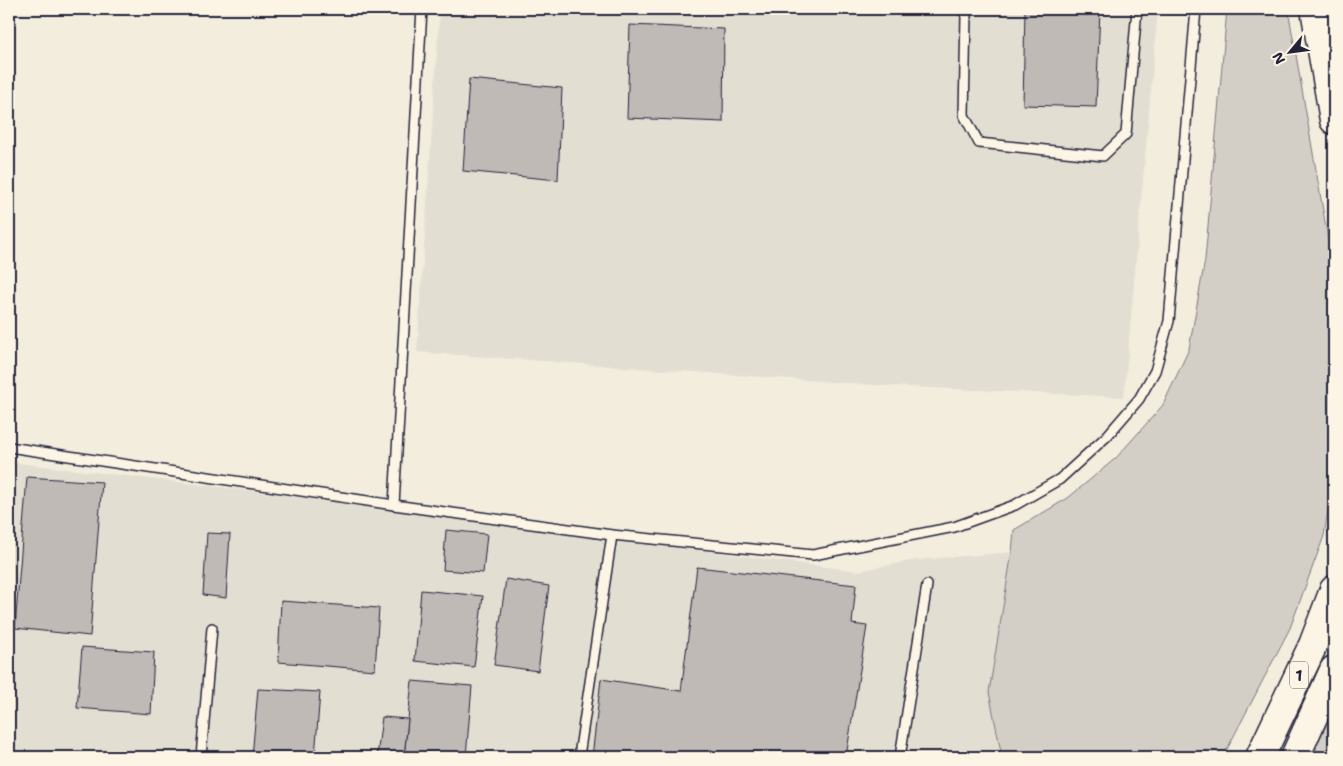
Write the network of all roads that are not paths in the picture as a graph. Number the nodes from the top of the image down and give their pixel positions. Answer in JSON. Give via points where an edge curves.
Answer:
{"nodes":[{"id":1,"x":422,"y":9,"type":"edge"},
{"id":2,"x":962,"y":9,"type":"edge"},
{"id":3,"x":1136,"y":9,"type":"edge"},
{"id":4,"x":1196,"y":9,"type":"edge"},
{"id":5,"x":1315,"y":9,"type":"edge"},
{"id":6,"x":1334,"y":120,"type":"edge"},
{"id":7,"x":9,"y":448,"type":"edge"},
{"id":8,"x":394,"y":505,"type":"junction"},
{"id":9,"x":612,"y":535,"type":"junction"},
{"id":10,"x":927,"y":585,"type":"dead end"},
{"id":11,"x":1334,"y":590,"type":"edge"},
{"id":12,"x":212,"y":628,"type":"dead end"},
{"id":13,"x":1334,"y":670,"type":"edge"},
{"id":14,"x":201,"y":757,"type":"edge"},
{"id":15,"x":580,"y":757,"type":"edge"},
{"id":16,"x":900,"y":757,"type":"edge"},
{"id":17,"x":1260,"y":757,"type":"edge"},
{"id":18,"x":1295,"y":757,"type":"edge"}],
"edges":[{"from":1,"to":8,"type":"lane"},
{"from":2,"to":3,"type":"lane","via":[[966,15],[964,115],[979,144],[1103,156],[1126,134]]},
{"from":4,"to":9,"type":"lane","via":[[1170,321],[1155,371],[1139,399],[1107,436],[1060,479],[1015,506],[954,527],[813,555]]},
{"from":5,"to":6,"type":"highway"},
{"from":7,"to":8,"type":"lane"},
{"from":8,"to":9,"type":"lane"},
{"from":9,"to":15,"type":"lane"},
{"from":10,"to":16,"type":"lane"},
{"from":11,"to":17,"type":"highway","number":"1","via":[[1313,645]]},
{"from":12,"to":14,"type":"lane"},
{"from":13,"to":18,"type":"highway","number":"1"}]}
